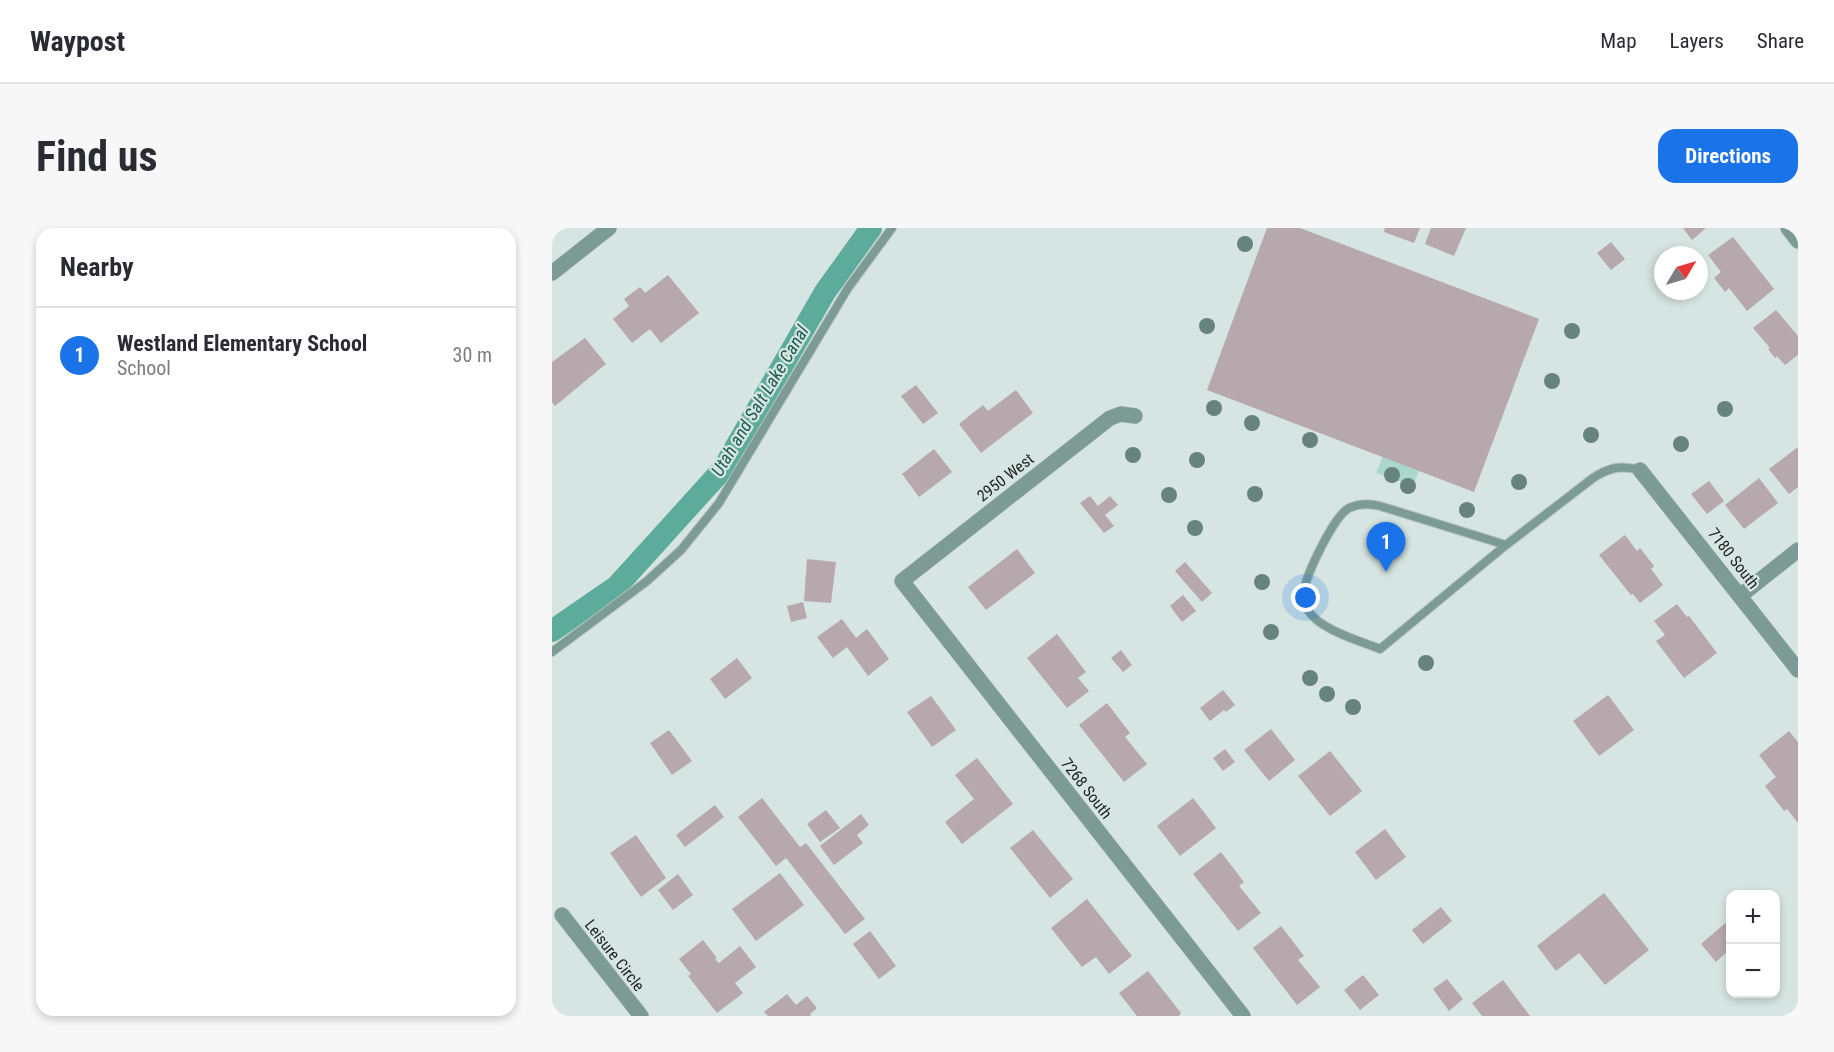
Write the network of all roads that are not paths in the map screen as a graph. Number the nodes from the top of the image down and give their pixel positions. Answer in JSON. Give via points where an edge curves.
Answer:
{"nodes":[{"id":1,"x":609,"y":228,"type":"edge"},
{"id":2,"x":892,"y":228,"type":"edge"},
{"id":3,"x":1788,"y":228,"type":"edge"},
{"id":4,"x":1798,"y":241,"type":"edge"},
{"id":5,"x":552,"y":273,"type":"edge"},
{"id":6,"x":1135,"y":416,"type":"dead end"},
{"id":7,"x":1640,"y":470,"type":"joint"},
{"id":8,"x":1506,"y":545,"type":"junction"},
{"id":9,"x":1798,"y":550,"type":"edge"},
{"id":10,"x":902,"y":581,"type":"joint"},
{"id":11,"x":1740,"y":596,"type":"junction"},
{"id":12,"x":552,"y":652,"type":"edge"},
{"id":13,"x":1798,"y":670,"type":"edge"},
{"id":14,"x":562,"y":915,"type":"dead end"},
{"id":15,"x":641,"y":1016,"type":"edge"},
{"id":16,"x":1243,"y":1016,"type":"edge"}],
"edges":[{"from":1,"to":5,"type":"street"},
{"from":2,"to":12,"type":"lane","via":[[848,288],[719,503],[681,550],[647,581]]},
{"from":3,"to":4,"type":"street"},
{"from":6,"to":10,"type":"street","name":"2950 West","via":[[1110,417]]},
{"from":7,"to":8,"type":"lane","via":[[1625,466],[1602,472]]},
{"from":7,"to":11,"type":"street","name":"7180 South"},
{"from":8,"to":8,"type":"lane","via":[[1364,503],[1347,509],[1335,522],[1304,591],[1308,610],[1323,625],[1380,649]]},
{"from":9,"to":11,"type":"street"},
{"from":10,"to":16,"type":"street","name":"7268 South"},
{"from":11,"to":13,"type":"street","name":"7180 South"},
{"from":14,"to":15,"type":"street","name":"Leisure Circle"}]}
